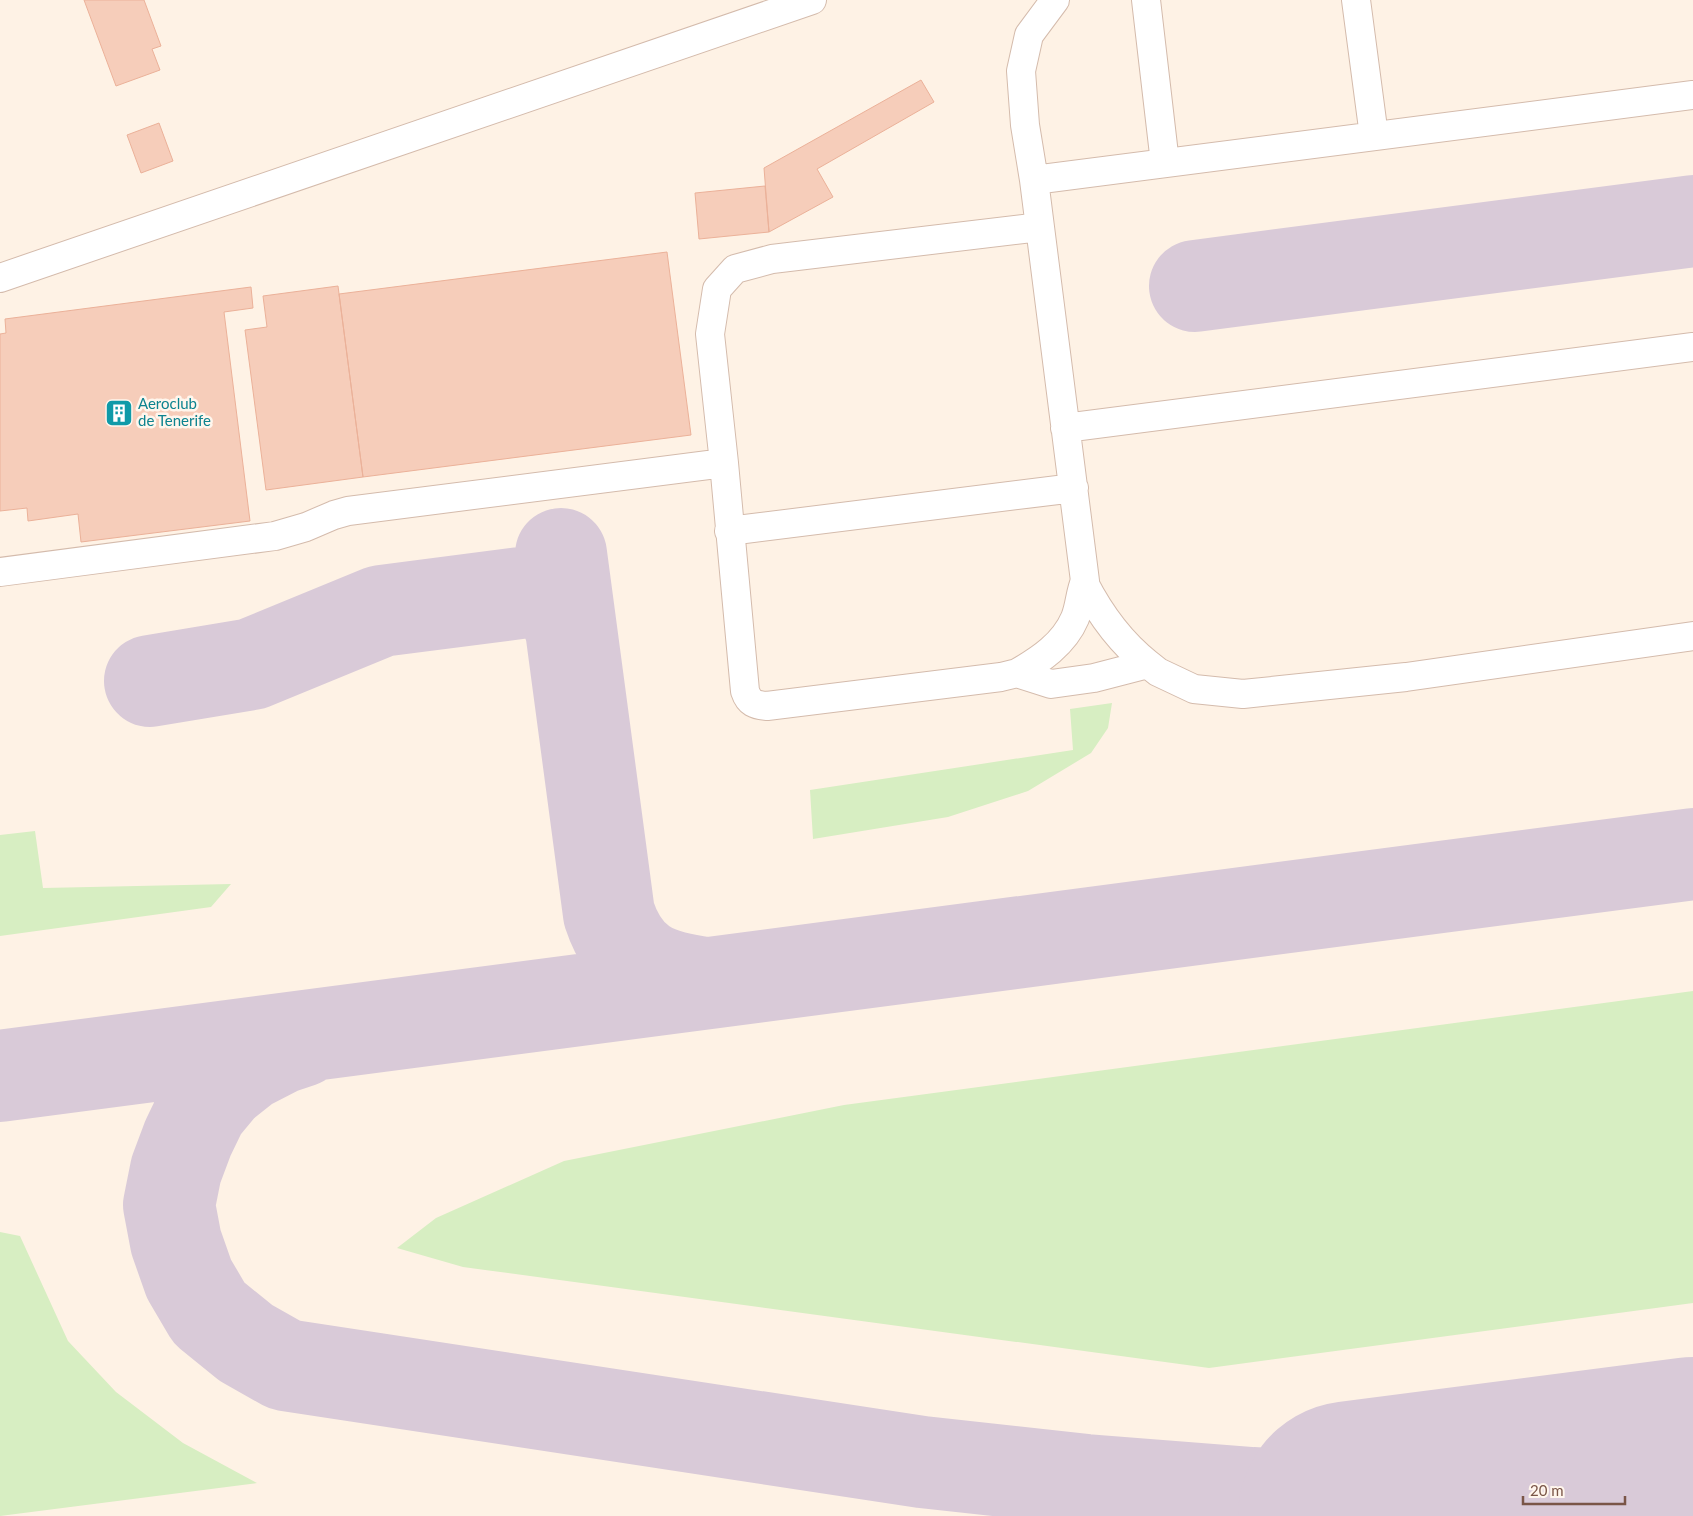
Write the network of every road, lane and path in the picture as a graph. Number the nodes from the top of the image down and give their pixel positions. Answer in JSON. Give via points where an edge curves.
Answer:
{"nodes":[{"id":1,"x":812,"y":0,"type":"edge"},
{"id":2,"x":1055,"y":0,"type":"edge"},
{"id":3,"x":1146,"y":0,"type":"edge"},
{"id":4,"x":1356,"y":0,"type":"edge"},
{"id":5,"x":1693,"y":95,"type":"edge"},
{"id":6,"x":1374,"y":136,"type":"junction"},
{"id":7,"x":1165,"y":163,"type":"junction"},
{"id":8,"x":1034,"y":180,"type":"junction"},
{"id":9,"x":1040,"y":227,"type":"junction"},
{"id":10,"x":0,"y":278,"type":"edge"},
{"id":11,"x":1693,"y":346,"type":"edge"},
{"id":12,"x":1065,"y":428,"type":"junction"},
{"id":13,"x":724,"y":463,"type":"junction"},
{"id":14,"x":1074,"y":488,"type":"junction"},
{"id":15,"x":729,"y":531,"type":"junction"},
{"id":16,"x":0,"y":572,"type":"edge"},
{"id":17,"x":1084,"y":582,"type":"junction"},
{"id":18,"x":1693,"y":636,"type":"edge"},
{"id":19,"x":1148,"y":664,"type":"junction"},
{"id":20,"x":1017,"y":673,"type":"junction"}],
"edges":[{"from":1,"to":10,"type":"lane"},
{"from":2,"to":8,"type":"lane","via":[[1029,34],[1021,71]]},
{"from":3,"to":7,"type":"lane"},
{"from":4,"to":6,"type":"lane"},
{"from":5,"to":6,"type":"lane"},
{"from":6,"to":7,"type":"lane"},
{"from":7,"to":8,"type":"lane"},
{"from":8,"to":9,"type":"lane"},
{"from":9,"to":12,"type":"lane"},
{"from":9,"to":13,"type":"lane","via":[[772,259],[735,269],[717,289],[710,334]]},
{"from":11,"to":12,"type":"lane"},
{"from":12,"to":14,"type":"lane"},
{"from":13,"to":15,"type":"lane"},
{"from":13,"to":16,"type":"lane","via":[[348,511],[276,536]]},
{"from":14,"to":15,"type":"lane"},
{"from":14,"to":17,"type":"lane"},
{"from":15,"to":20,"type":"lane","via":[[744,691],[756,705]]},
{"from":17,"to":19,"type":"lane","via":[[1111,628],[1133,653]]},
{"from":17,"to":20,"type":"lane","via":[[1075,618],[1064,636],[1044,657]]},
{"from":18,"to":19,"type":"lane","via":[[1406,677],[1243,694],[1194,689]]},
{"from":19,"to":20,"type":"lane","via":[[1094,678],[1051,684]]}]}
